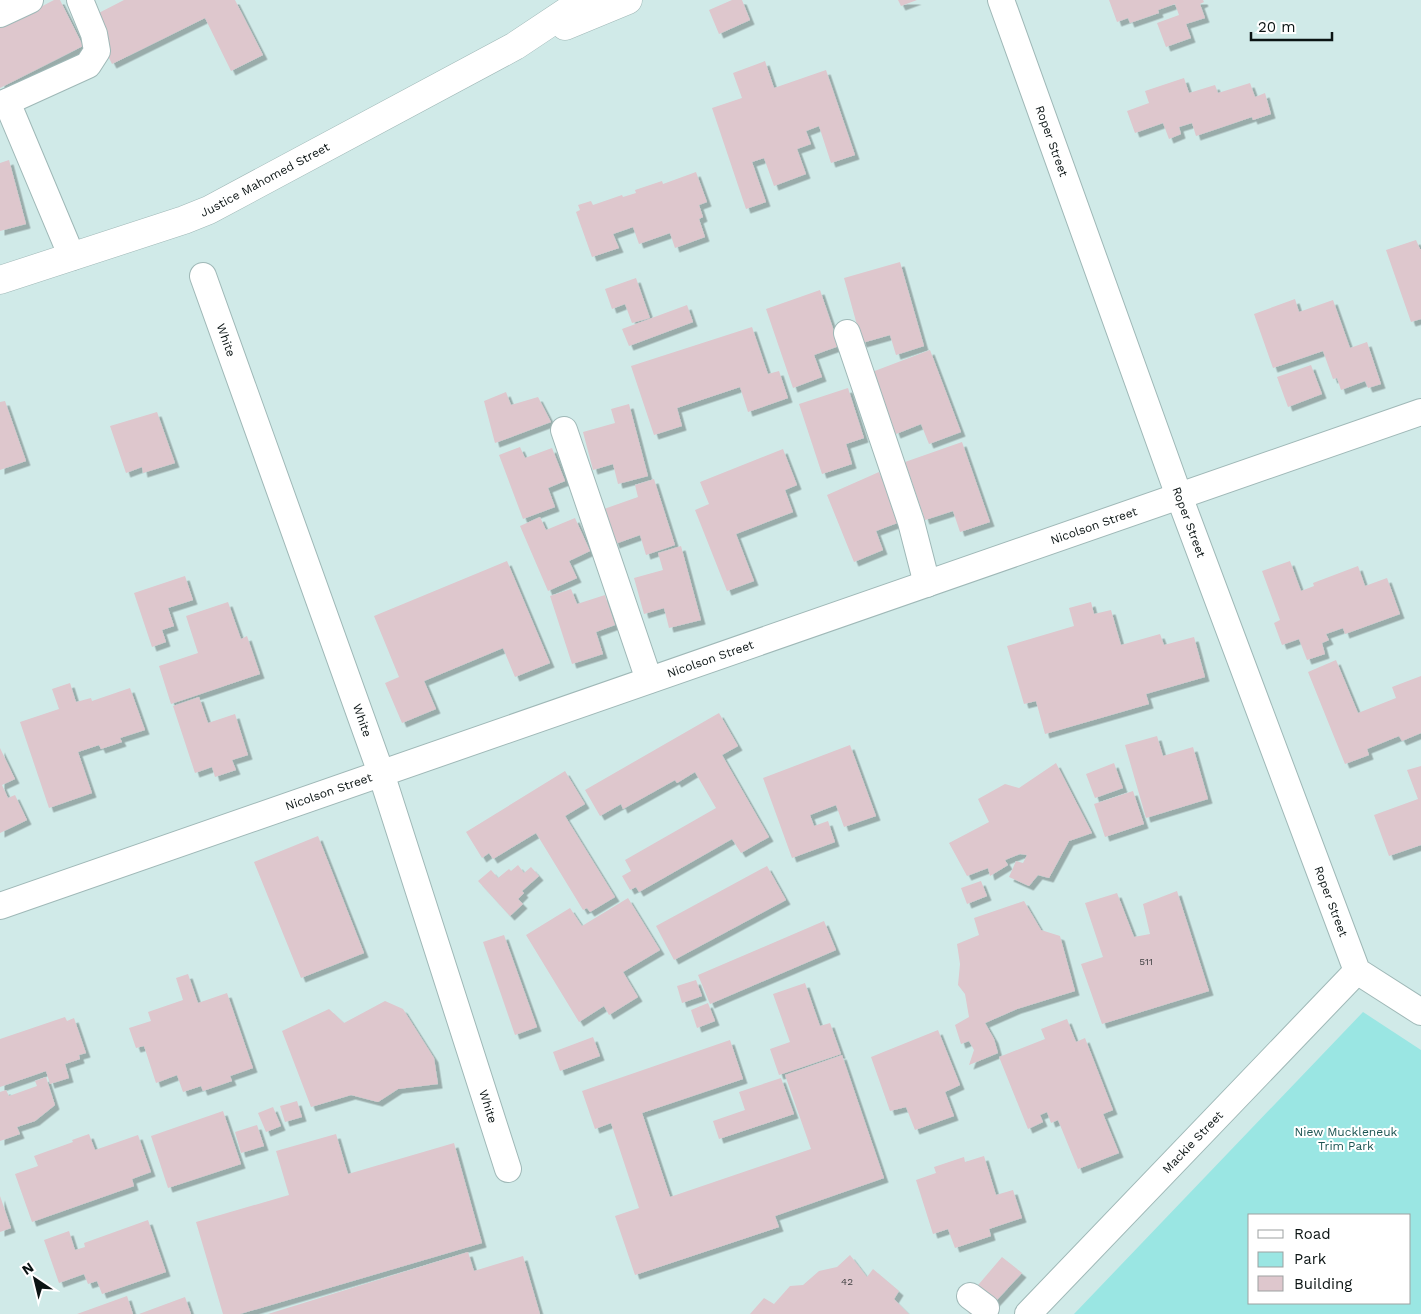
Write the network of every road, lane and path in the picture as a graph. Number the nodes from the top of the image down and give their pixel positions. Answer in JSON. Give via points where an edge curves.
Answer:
{"nodes":[{"id":1,"x":30,"y":0,"type":"edge"},
{"id":2,"x":80,"y":0,"type":"edge"},
{"id":3,"x":584,"y":0,"type":"edge"},
{"id":4,"x":628,"y":0,"type":"edge"},
{"id":5,"x":1001,"y":0,"type":"edge"},
{"id":6,"x":0,"y":14,"type":"edge"},
{"id":7,"x":515,"y":46,"type":"junction"},
{"id":8,"x":4,"y":104,"type":"edge"},
{"id":9,"x":72,"y":257,"type":"junction"},
{"id":10,"x":203,"y":276,"type":"dead end"},
{"id":11,"x":0,"y":280,"type":"edge"},
{"id":12,"x":847,"y":333,"type":"dead end"},
{"id":13,"x":1421,"y":412,"type":"edge"},
{"id":14,"x":564,"y":430,"type":"dead end"},
{"id":15,"x":1179,"y":496,"type":"junction"},
{"id":16,"x":927,"y":584,"type":"junction"},
{"id":17,"x":649,"y":680,"type":"junction"},
{"id":18,"x":381,"y":773,"type":"junction"},
{"id":19,"x":0,"y":906,"type":"edge"},
{"id":20,"x":1357,"y":971,"type":"junction"},
{"id":21,"x":1421,"y":1012,"type":"edge"},
{"id":22,"x":508,"y":1169,"type":"dead end"},
{"id":23,"x":1028,"y":1314,"type":"edge"}],
"edges":[{"from":1,"to":6,"type":"street"},
{"from":2,"to":8,"type":"street","via":[[94,34],[97,52],[88,65]]},
{"from":3,"to":7,"type":"main road","name":"Justice Mahomed Street"},
{"from":4,"to":7,"type":"main road","name":"Justice Mahomed Street"},
{"from":5,"to":15,"type":"street","name":"Roper Street"},
{"from":7,"to":9,"type":"main road","name":"Justice Mahomed Street","via":[[209,210]]},
{"from":8,"to":9,"type":"street"},
{"from":9,"to":11,"type":"main road","name":"Justice Mahomed Street"},
{"from":10,"to":18,"type":"street","name":"White"},
{"from":12,"to":16,"type":"street","via":[[911,522]]},
{"from":13,"to":15,"type":"street","name":"Nicolson Street"},
{"from":14,"to":17,"type":"street"},
{"from":15,"to":16,"type":"street","name":"Nicolson Street"},
{"from":15,"to":20,"type":"street","name":"Roper Street"},
{"from":16,"to":17,"type":"street","name":"Nicolson Street"},
{"from":17,"to":18,"type":"street","name":"Nicolson Street"},
{"from":18,"to":19,"type":"street","name":"Nicolson Street"},
{"from":18,"to":22,"type":"street","name":"White"},
{"from":20,"to":21,"type":"street"},
{"from":20,"to":23,"type":"street","name":"Mackie Street"}]}
